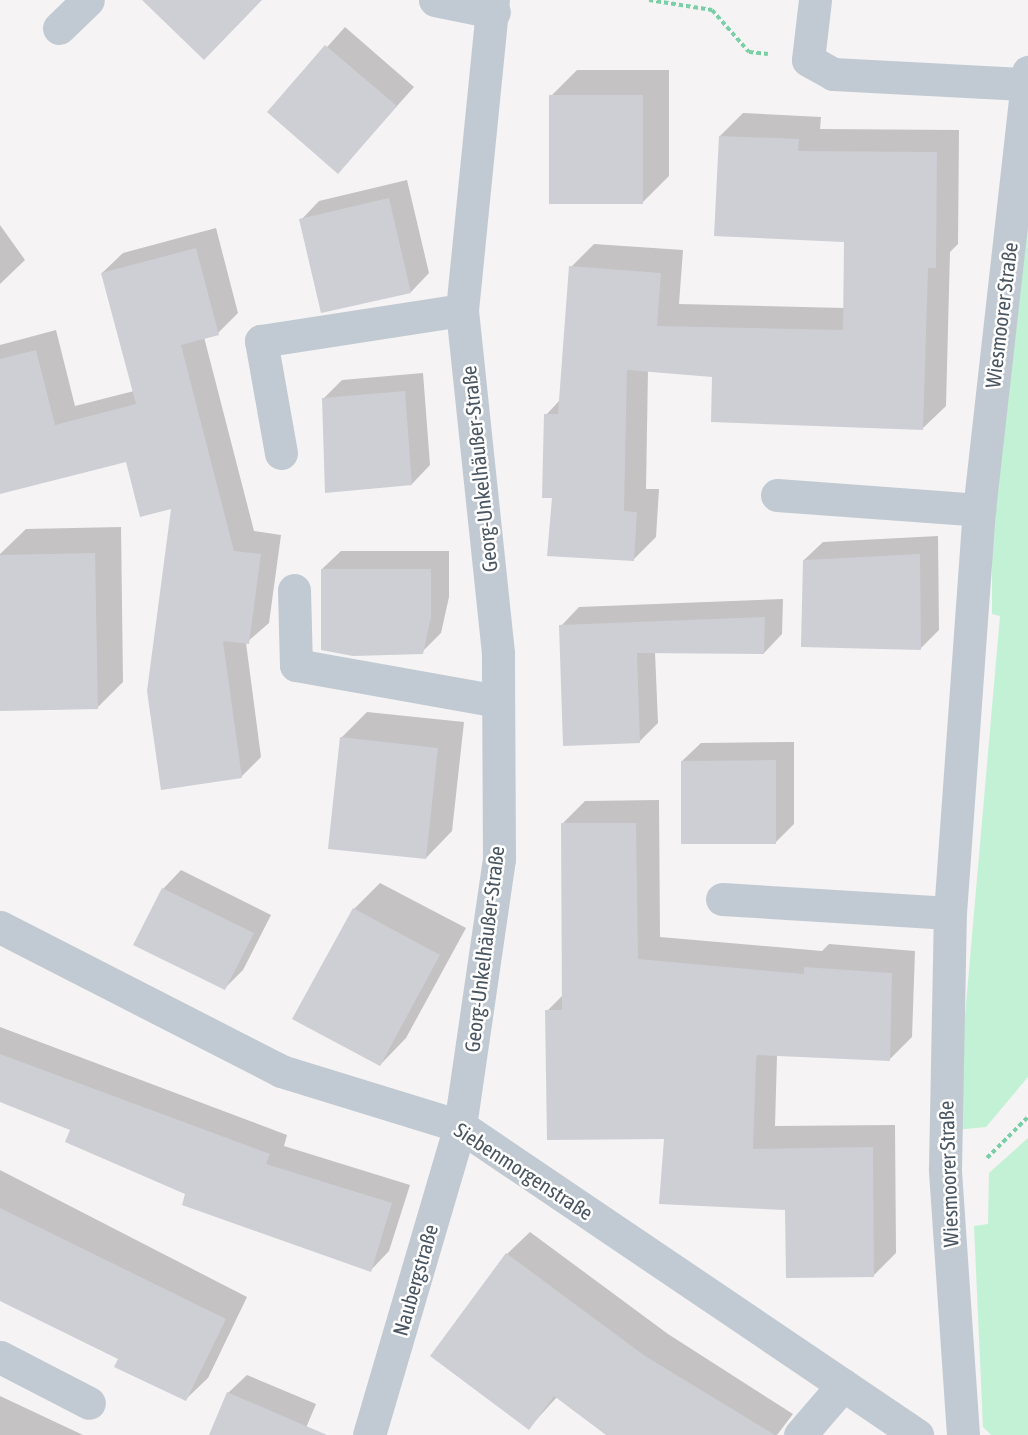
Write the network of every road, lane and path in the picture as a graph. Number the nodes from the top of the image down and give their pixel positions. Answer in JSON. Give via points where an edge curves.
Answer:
{"nodes":[{"id":1,"x":88,"y":0,"type":"edge"},
{"id":2,"x":435,"y":0,"type":"edge"},
{"id":3,"x":649,"y":0,"type":"edge"},
{"id":4,"x":814,"y":0,"type":"edge"},
{"id":5,"x":493,"y":6,"type":"edge"},
{"id":6,"x":60,"y":28,"type":"dead end"},
{"id":7,"x":749,"y":52,"type":"dead end"},
{"id":8,"x":1027,"y":78,"type":"edge"},
{"id":9,"x":462,"y":310,"type":"junction"},
{"id":10,"x":281,"y":453,"type":"dead end"},
{"id":11,"x":777,"y":495,"type":"dead end"},
{"id":12,"x":979,"y":510,"type":"junction"},
{"id":13,"x":294,"y":590,"type":"dead end"},
{"id":14,"x":498,"y":700,"type":"junction"},
{"id":15,"x":722,"y":899,"type":"dead end"},
{"id":16,"x":950,"y":913,"type":"junction"},
{"id":17,"x":0,"y":927,"type":"edge"},
{"id":18,"x":1028,"y":1118,"type":"edge"},
{"id":19,"x":460,"y":1126,"type":"junction"},
{"id":20,"x":945,"y":1169,"type":"junction"},
{"id":21,"x":0,"y":1357,"type":"edge"},
{"id":22,"x":843,"y":1385,"type":"junction"},
{"id":23,"x":88,"y":1403,"type":"dead end"},
{"id":24,"x":369,"y":1435,"type":"edge"},
{"id":25,"x":800,"y":1435,"type":"edge"},
{"id":26,"x":917,"y":1435,"type":"edge"},
{"id":27,"x":963,"y":1435,"type":"edge"}],
"edges":[{"from":1,"to":6,"type":"street"},
{"from":2,"to":5,"type":"street"},
{"from":3,"to":7,"type":"path","via":[[712,10]]},
{"from":4,"to":8,"type":"street","name":"Wiesmoorer Straße","via":[[808,60],[833,74]]},
{"from":5,"to":9,"type":"street","name":"Georg-Unkelhäußer-Straße"},
{"from":8,"to":12,"type":"street","name":"Wiesmoorer Straße"},
{"from":9,"to":10,"type":"street","via":[[261,341]]},
{"from":9,"to":14,"type":"street","name":"Georg-Unkelhäußer-Straße"},
{"from":11,"to":12,"type":"street"},
{"from":12,"to":16,"type":"street","name":"Wiesmoorer Straße"},
{"from":13,"to":14,"type":"street","via":[[296,664]]},
{"from":14,"to":19,"type":"street","name":"Georg-Unkelhäußer-Straße","via":[[499,859]]},
{"from":15,"to":16,"type":"street"},
{"from":16,"to":20,"type":"street","name":"Wiesmoorer Straße"},
{"from":17,"to":19,"type":"street","name":"Siebenmorgenstraße","via":[[281,1071]]},
{"from":18,"to":20,"type":"path","via":[[988,1158]]},
{"from":19,"to":22,"type":"street","name":"Siebenmorgenstraße"},
{"from":19,"to":24,"type":"street","name":"Naubergstraße"},
{"from":20,"to":27,"type":"street","name":"Wiesmoorer Straße"},
{"from":21,"to":23,"type":"street"},
{"from":22,"to":25,"type":"street"},
{"from":22,"to":26,"type":"street","name":"Siebenmorgenstraße"}]}
